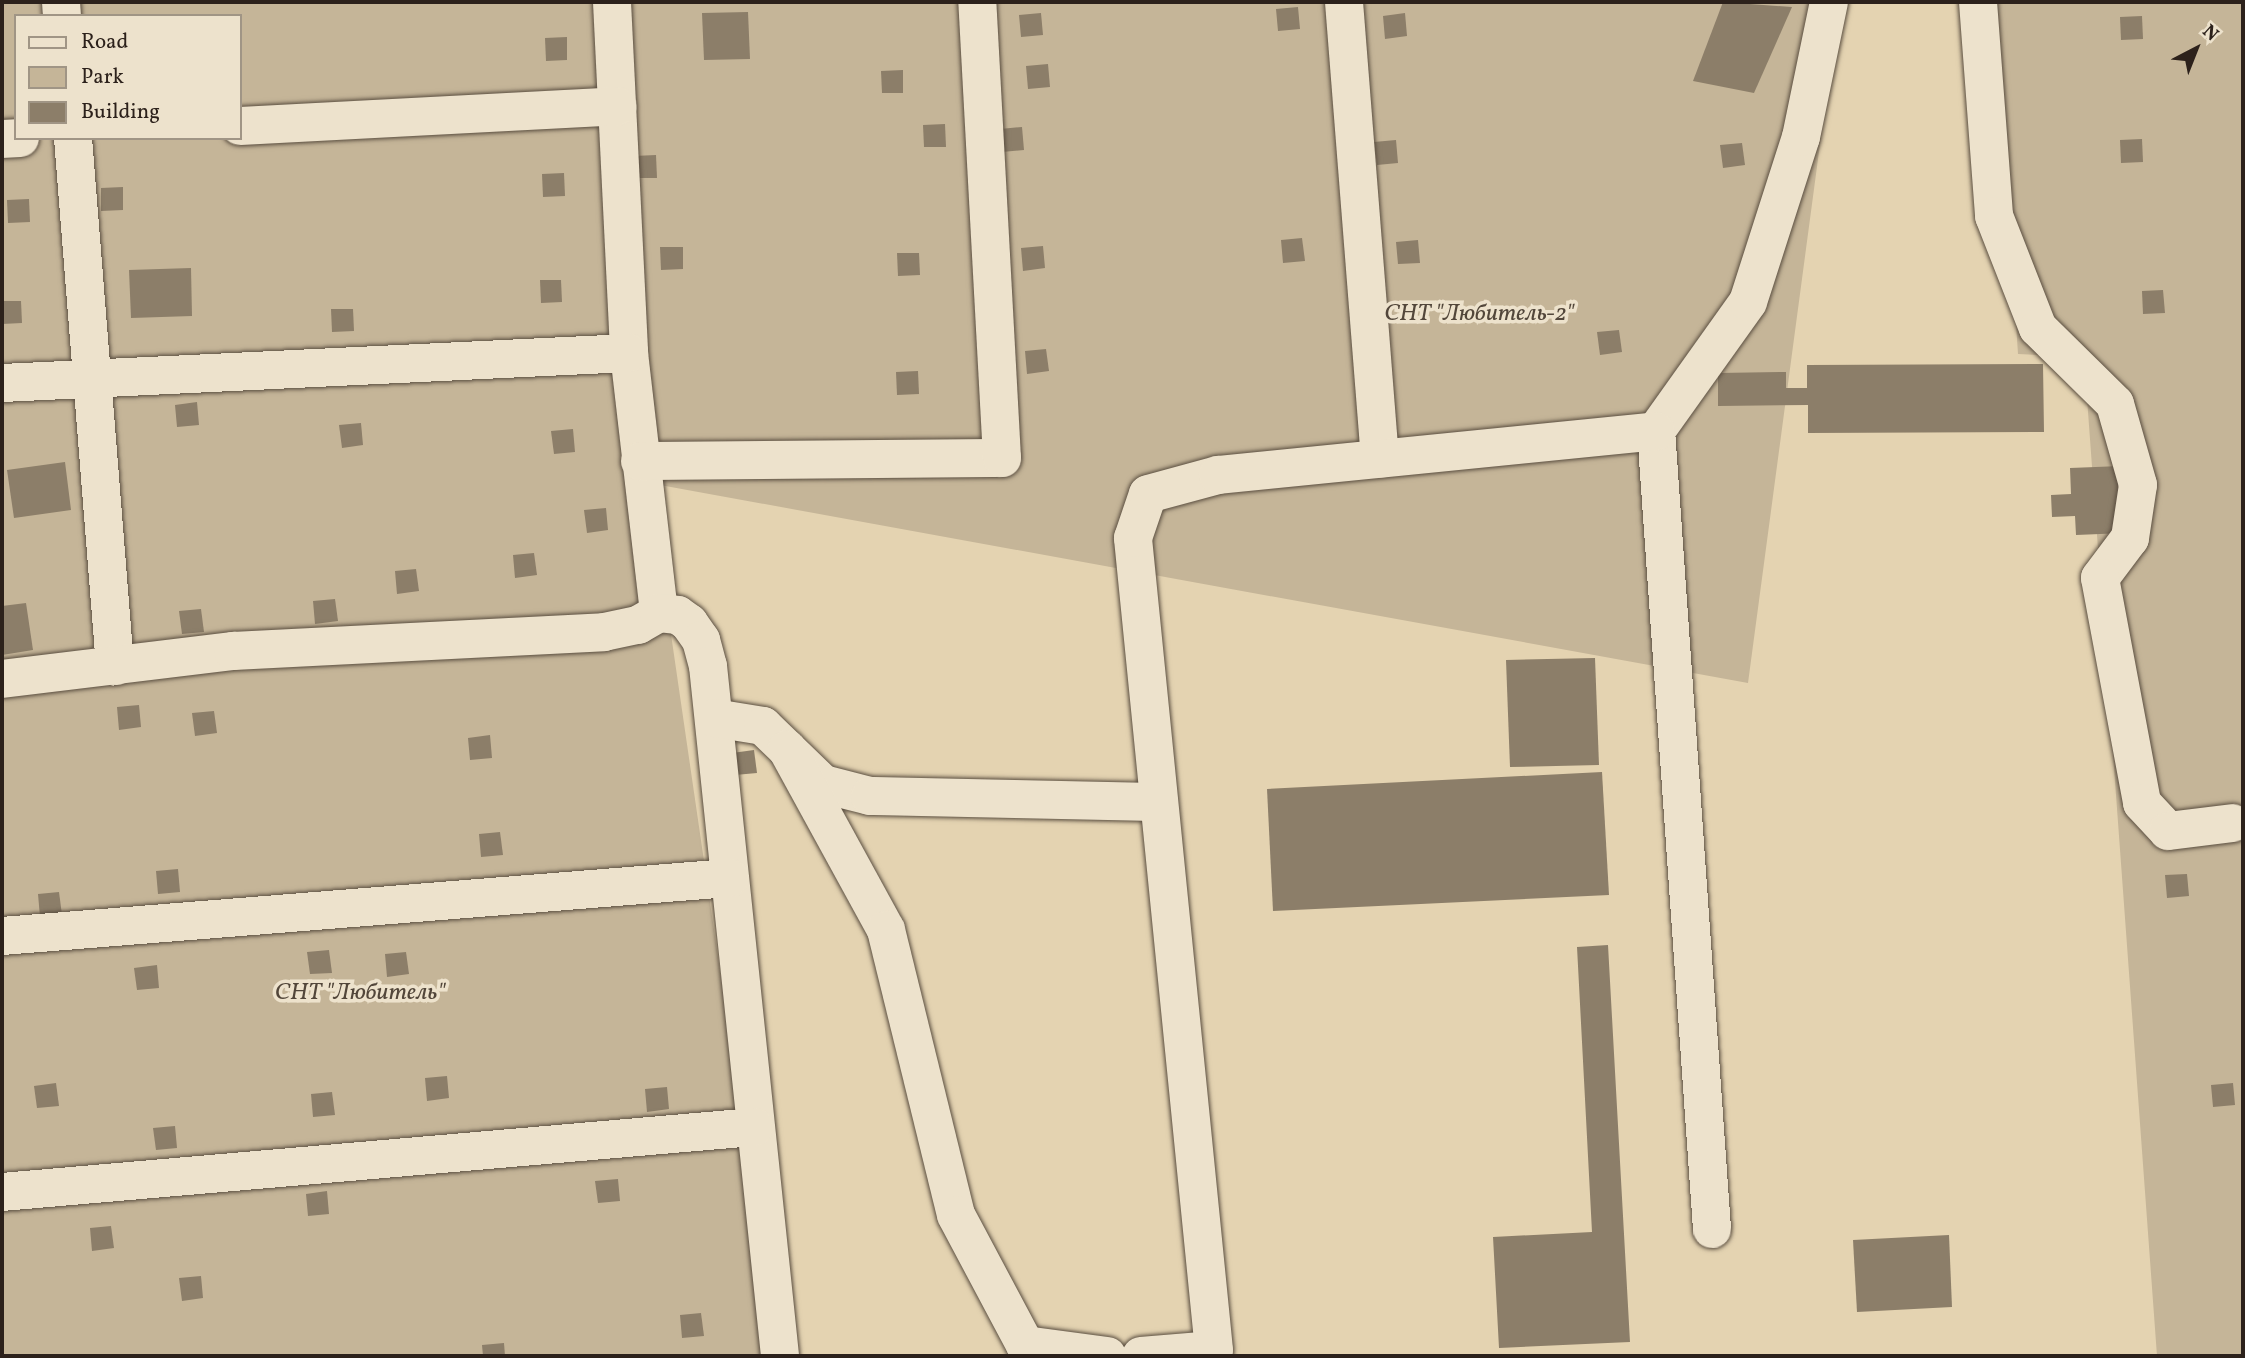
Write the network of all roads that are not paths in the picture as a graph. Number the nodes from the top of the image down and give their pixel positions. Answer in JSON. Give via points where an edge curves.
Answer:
{"nodes":[{"id":1,"x":612,"y":2,"type":"edge"},
{"id":2,"x":976,"y":2,"type":"edge"},
{"id":3,"x":1344,"y":2,"type":"edge"},
{"id":4,"x":1829,"y":2,"type":"edge"},
{"id":5,"x":1978,"y":2,"type":"edge"},
{"id":6,"x":617,"y":106,"type":"junction"},
{"id":7,"x":242,"y":126,"type":"edge"},
{"id":8,"x":73,"y":140,"type":"edge"},
{"id":9,"x":629,"y":353,"type":"junction"},
{"id":10,"x":94,"y":379,"type":"junction"},
{"id":11,"x":2,"y":383,"type":"edge"},
{"id":12,"x":1656,"y":431,"type":"junction"},
{"id":13,"x":1380,"y":459,"type":"junction"},
{"id":14,"x":640,"y":461,"type":"junction"},
{"id":15,"x":660,"y":613,"type":"junction"},
{"id":16,"x":115,"y":666,"type":"junction"},
{"id":17,"x":2,"y":679,"type":"edge"},
{"id":18,"x":714,"y":718,"type":"junction"},
{"id":19,"x":787,"y":750,"type":"junction"},
{"id":20,"x":1159,"y":803,"type":"junction"},
{"id":21,"x":2234,"y":823,"type":"dead end"},
{"id":22,"x":730,"y":878,"type":"junction"},
{"id":23,"x":2,"y":936,"type":"edge"},
{"id":24,"x":754,"y":1127,"type":"junction"},
{"id":25,"x":2,"y":1192,"type":"edge"},
{"id":26,"x":1712,"y":1229,"type":"dead end"},
{"id":27,"x":780,"y":1356,"type":"edge"},
{"id":28,"x":1107,"y":1356,"type":"edge"},
{"id":29,"x":1141,"y":1356,"type":"edge"}],
"edges":[{"from":1,"to":6,"type":"lane"},
{"from":2,"to":14,"type":"lane","via":[[1002,458]]},
{"from":3,"to":13,"type":"lane"},
{"from":4,"to":12,"type":"lane","via":[[1801,137],[1748,302]]},
{"from":5,"to":21,"type":"lane","via":[[1994,216],[2039,328],[2115,404],[2138,485],[2130,538],[2100,579],[2142,803],[2168,831]]},
{"from":6,"to":7,"type":"lane"},
{"from":6,"to":9,"type":"lane"},
{"from":8,"to":10,"type":"lane"},
{"from":9,"to":10,"type":"lane"},
{"from":9,"to":14,"type":"lane"},
{"from":10,"to":11,"type":"lane"},
{"from":10,"to":16,"type":"lane"},
{"from":12,"to":13,"type":"lane"},
{"from":12,"to":26,"type":"lane"},
{"from":13,"to":20,"type":"lane","via":[[1218,475],[1149,494],[1133,538]]},
{"from":14,"to":15,"type":"lane"},
{"from":15,"to":16,"type":"lane","via":[[638,625],[604,632],[233,651]]},
{"from":15,"to":18,"type":"lane","via":[[678,615],[701,640]]},
{"from":16,"to":17,"type":"lane"},
{"from":18,"to":19,"type":"lane","via":[[763,726]]},
{"from":18,"to":22,"type":"lane"},
{"from":19,"to":20,"type":"lane","via":[[822,784],[870,796]]},
{"from":19,"to":28,"type":"lane","via":[[886,930],[956,1215],[1025,1345]]},
{"from":20,"to":29,"type":"lane","via":[[1214,1350]]},
{"from":22,"to":23,"type":"lane"},
{"from":22,"to":24,"type":"lane"},
{"from":24,"to":25,"type":"lane"},
{"from":24,"to":27,"type":"lane"}]}
